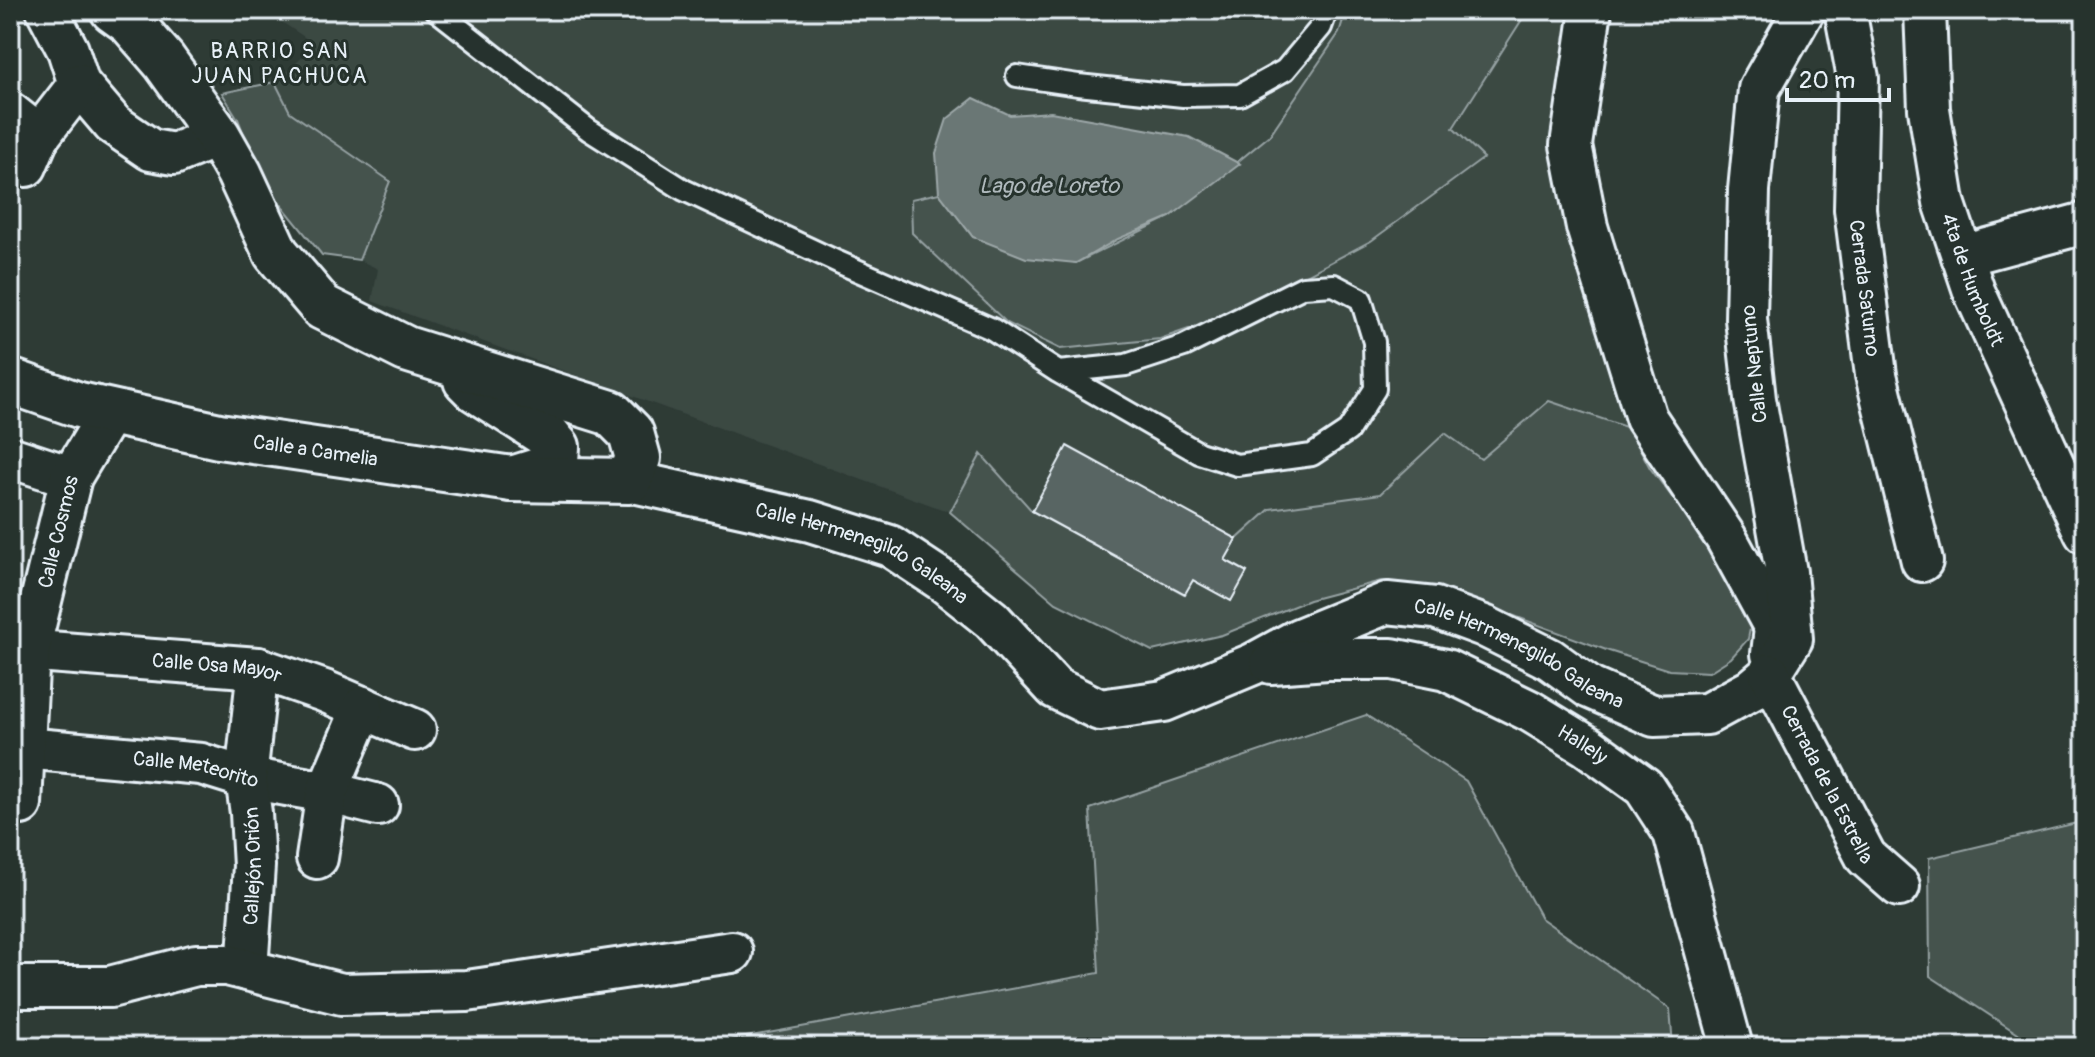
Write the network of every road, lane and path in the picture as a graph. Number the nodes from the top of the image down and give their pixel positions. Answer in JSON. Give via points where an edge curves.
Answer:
{"nodes":[{"id":1,"x":47,"y":10,"type":"edge"},
{"id":2,"x":113,"y":10,"type":"edge"},
{"id":3,"x":436,"y":10,"type":"edge"},
{"id":4,"x":1327,"y":10,"type":"edge"},
{"id":5,"x":1591,"y":10,"type":"edge"},
{"id":6,"x":1804,"y":10,"type":"edge"},
{"id":7,"x":1845,"y":10,"type":"edge"},
{"id":8,"x":1925,"y":10,"type":"edge"},
{"id":9,"x":1017,"y":76,"type":"dead end"},
{"id":10,"x":79,"y":84,"type":"junction"},
{"id":11,"x":218,"y":136,"type":"junction"},
{"id":12,"x":25,"y":138,"type":"edge"},
{"id":13,"x":2085,"y":216,"type":"edge"},
{"id":14,"x":2085,"y":224,"type":"edge"},
{"id":15,"x":1962,"y":256,"type":"junction"},
{"id":16,"x":447,"y":362,"type":"junction"},
{"id":17,"x":1058,"y":372,"type":"junction"},
{"id":18,"x":10,"y":381,"type":"edge"},
{"id":19,"x":110,"y":412,"type":"junction"},
{"id":20,"x":10,"y":457,"type":"edge"},
{"id":21,"x":71,"y":477,"type":"junction"},
{"id":22,"x":512,"y":479,"type":"junction"},
{"id":23,"x":629,"y":481,"type":"junction"},
{"id":24,"x":2085,"y":533,"type":"edge"},
{"id":25,"x":1922,"y":561,"type":"dead end"},
{"id":26,"x":20,"y":650,"type":"edge"},
{"id":27,"x":1253,"y":664,"type":"junction"},
{"id":28,"x":258,"y":668,"type":"junction"},
{"id":29,"x":1770,"y":674,"type":"junction"},
{"id":30,"x":363,"y":707,"type":"junction"},
{"id":31,"x":415,"y":730,"type":"dead end"},
{"id":32,"x":17,"y":746,"type":"edge"},
{"id":33,"x":246,"y":778,"type":"junction"},
{"id":34,"x":327,"y":792,"type":"junction"},
{"id":35,"x":21,"y":804,"type":"dead end"},
{"id":36,"x":378,"y":805,"type":"dead end"},
{"id":37,"x":317,"y":858,"type":"dead end"},
{"id":38,"x":1899,"y":886,"type":"dead end"},
{"id":39,"x":732,"y":952,"type":"dead end"},
{"id":40,"x":247,"y":970,"type":"junction"},
{"id":41,"x":10,"y":987,"type":"edge"},
{"id":42,"x":1732,"y":1047,"type":"edge"}],
"edges":[{"from":1,"to":10,"type":"street"},
{"from":2,"to":11,"type":"main road","via":[[164,61]]},
{"from":3,"to":17,"type":"lane","via":[[589,130],[684,190],[992,329]]},
{"from":4,"to":9,"type":"lane","via":[[1321,27],[1285,70],[1240,95],[1183,96]]},
{"from":5,"to":29,"type":"street","via":[[1571,145],[1587,227],[1646,418],[1726,538],[1775,628]]},
{"from":6,"to":29,"type":"street","name":"Calle Neptuno","via":[[1759,89],[1749,190],[1746,319],[1792,639]]},
{"from":7,"to":25,"type":"street","name":"Cerrada Saturno","via":[[1858,78],[1855,209],[1876,375]]},
{"from":8,"to":15,"type":"street","name":"4ta de Humboldt","via":[[1929,109],[1944,202]]},
{"from":10,"to":11,"type":"street","via":[[113,124],[151,150],[174,154]]},
{"from":10,"to":12,"type":"street"},
{"from":11,"to":16,"type":"main road","via":[[276,253],[322,307],[406,349]]},
{"from":13,"to":14,"type":"street"},
{"from":14,"to":15,"type":"street"},
{"from":15,"to":24,"type":"street","name":"4ta de Humboldt"},
{"from":16,"to":22,"type":"main road","via":[[475,389],[557,447],[556,460],[544,469]]},
{"from":16,"to":23,"type":"main road","via":[[611,413],[631,433],[638,458]]},
{"from":17,"to":17,"type":"lane","via":[[1199,453],[1237,465],[1312,455],[1348,431],[1375,389],[1374,342],[1361,299],[1334,285],[1303,287],[1184,346],[1126,365]]},
{"from":18,"to":19,"type":"main road","name":"Calle a Camelia"},
{"from":19,"to":21,"type":"street","name":"Calle Cosmos"},
{"from":19,"to":22,"type":"main road","name":"Calle a Camelia","via":[[219,436]]},
{"from":20,"to":21,"type":"street"},
{"from":21,"to":26,"type":"street","name":"Calle Cosmos"},
{"from":22,"to":23,"type":"main road","name":"Calle a Camelia"},
{"from":23,"to":27,"type":"street","name":"Calle Hermenegildo Galeana","via":[[810,521],[890,546],[992,620],[1055,688],[1100,710],[1164,701]]},
{"from":26,"to":28,"type":"street","name":"Calle Osa Mayor"},
{"from":26,"to":32,"type":"street","name":"Calle Cosmos"},
{"from":27,"to":29,"type":"street","name":"Calle Hermenegildo Galeana","via":[[1387,603],[1435,608],[1484,626],[1550,659],[1590,688],[1654,716],[1707,714]]},
{"from":27,"to":42,"type":"street","name":"Hallely","via":[[1392,659],[1446,670],[1530,711],[1644,787],[1674,833]]},
{"from":28,"to":30,"type":"street","name":"Calle Osa Mayor"},
{"from":28,"to":33,"type":"street","name":"Callejón Orión"},
{"from":29,"to":38,"type":"street","name":"Cerrada de la Estrella","via":[[1866,857]]},
{"from":30,"to":31,"type":"street","name":"Calle Osa Mayor"},
{"from":30,"to":34,"type":"street"},
{"from":32,"to":33,"type":"street","name":"Calle Meteorito","via":[[201,764]]},
{"from":32,"to":35,"type":"street","name":"Calle Cosmos"},
{"from":33,"to":34,"type":"street","name":"Calle Meteorito"},
{"from":33,"to":40,"type":"street","name":"Callejón Orión","via":[[254,866]]},
{"from":34,"to":36,"type":"street","name":"Calle Meteorito"},
{"from":34,"to":37,"type":"street"},
{"from":39,"to":40,"type":"street","via":[[467,991],[342,994]]},
{"from":40,"to":41,"type":"street","via":[[196,965],[110,987]]}]}
